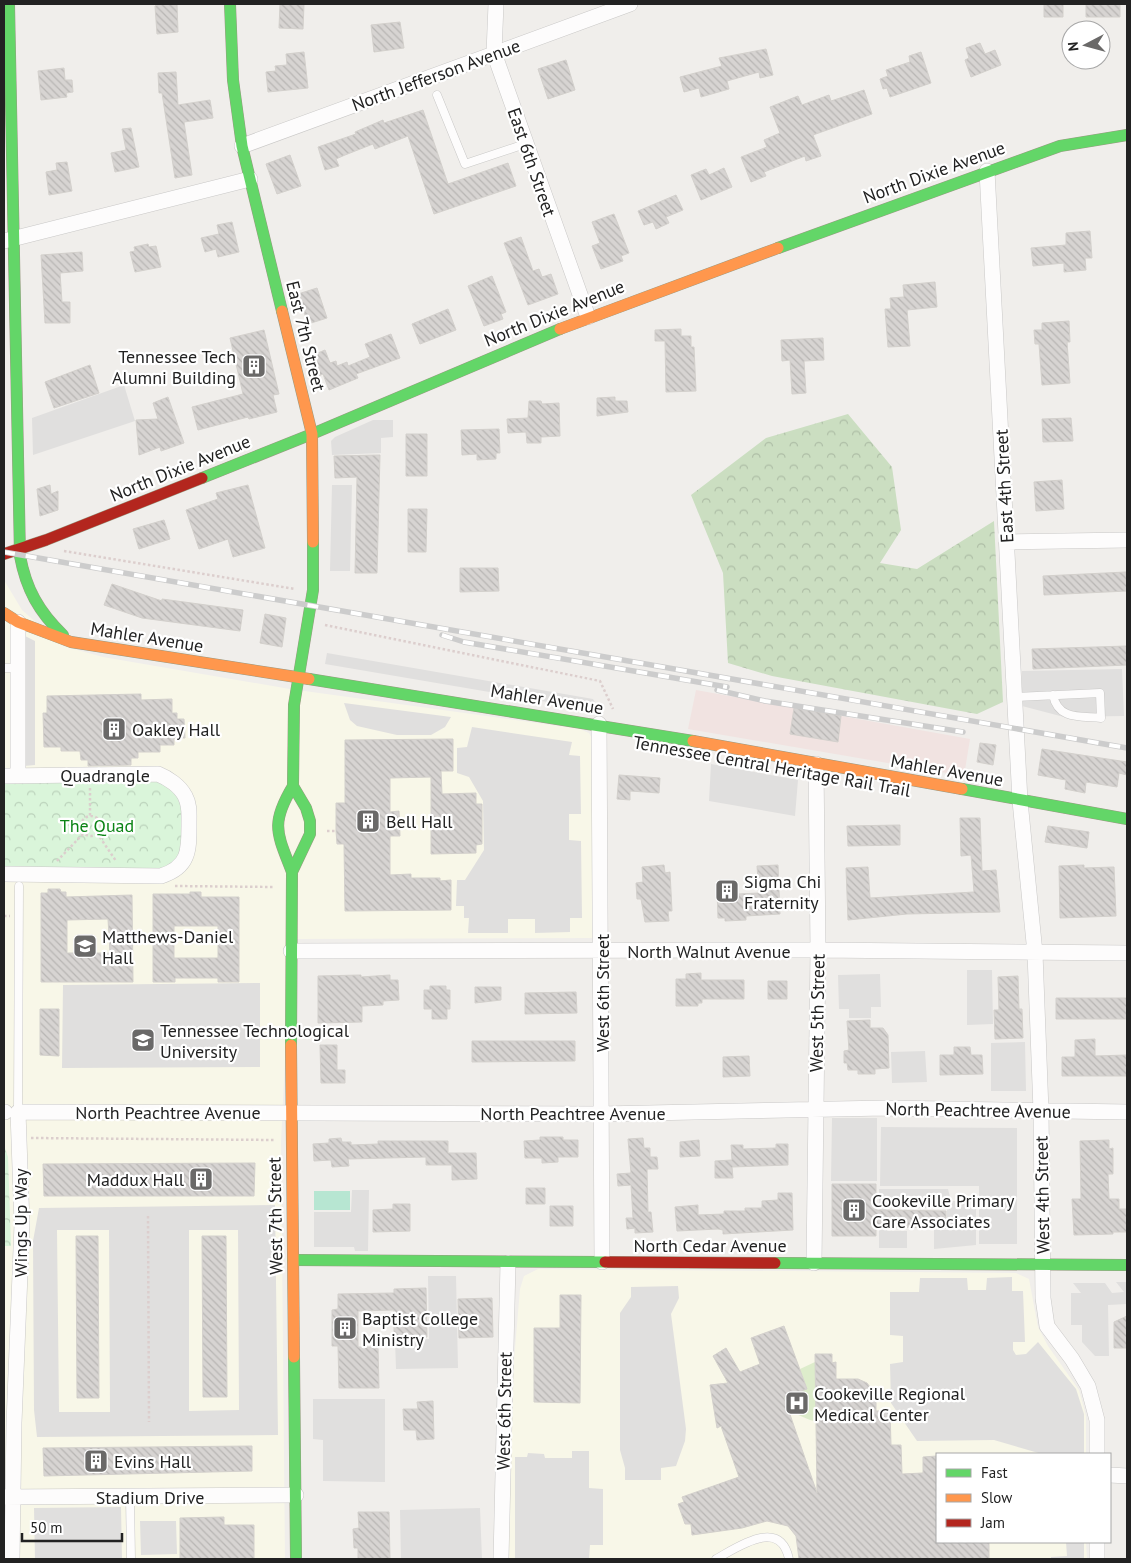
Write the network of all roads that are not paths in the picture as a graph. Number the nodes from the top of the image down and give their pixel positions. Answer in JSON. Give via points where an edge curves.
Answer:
{"nodes":[{"id":1,"x":10,"y":4,"type":"edge"},
{"id":2,"x":230,"y":4,"type":"edge"},
{"id":3,"x":496,"y":4,"type":"edge"},
{"id":4,"x":630,"y":4,"type":"edge"},
{"id":5,"x":7,"y":51,"type":"edge"},
{"id":6,"x":494,"y":53,"type":"junction"},
{"id":7,"x":437,"y":95,"type":"dead end"},
{"id":8,"x":1127,"y":135,"type":"edge"},
{"id":9,"x":525,"y":144,"type":"junction"},
{"id":10,"x":242,"y":146,"type":"junction"},
{"id":11,"x":987,"y":171,"type":"junction"},
{"id":12,"x":250,"y":179,"type":"junction"},
{"id":13,"x":9,"y":240,"type":"edge"},
{"id":14,"x":588,"y":317,"type":"junction"},
{"id":15,"x":312,"y":434,"type":"junction"},
{"id":16,"x":1127,"y":540,"type":"edge"},
{"id":17,"x":1007,"y":542,"type":"junction"},
{"id":18,"x":21,"y":548,"type":"junction"},
{"id":19,"x":4,"y":554,"type":"edge"},
{"id":20,"x":4,"y":563,"type":"edge"},
{"id":21,"x":33,"y":602,"type":"junction"},
{"id":22,"x":4,"y":613,"type":"edge"},
{"id":23,"x":18,"y":622,"type":"junction"},
{"id":24,"x":71,"y":642,"type":"junction"},
{"id":25,"x":11,"y":668,"type":"edge"},
{"id":26,"x":298,"y":678,"type":"junction"},
{"id":27,"x":1015,"y":696,"type":"junction"},
{"id":28,"x":1053,"y":696,"type":"junction"},
{"id":29,"x":599,"y":724,"type":"junction"},
{"id":30,"x":816,"y":764,"type":"junction"},
{"id":31,"x":11,"y":773,"type":"edge"},
{"id":32,"x":293,"y":786,"type":"junction"},
{"id":33,"x":1020,"y":801,"type":"junction"},
{"id":34,"x":1127,"y":819,"type":"edge"},
{"id":35,"x":292,"y":872,"type":"junction"},
{"id":36,"x":4,"y":874,"type":"edge"},
{"id":37,"x":19,"y":886,"type":"dead end"},
{"id":38,"x":818,"y":950,"type":"junction"},
{"id":39,"x":291,"y":951,"type":"junction"},
{"id":40,"x":602,"y":951,"type":"junction"},
{"id":41,"x":1036,"y":953,"type":"junction"},
{"id":42,"x":1127,"y":953,"type":"edge"},
{"id":43,"x":816,"y":1111,"type":"junction"},
{"id":44,"x":1041,"y":1111,"type":"junction"},
{"id":45,"x":9,"y":1112,"type":"edge"},
{"id":46,"x":292,"y":1112,"type":"junction"},
{"id":47,"x":1127,"y":1112,"type":"edge"},
{"id":48,"x":602,"y":1114,"type":"junction"},
{"id":49,"x":294,"y":1260,"type":"junction"},
{"id":50,"x":602,"y":1262,"type":"junction"},
{"id":51,"x":508,"y":1263,"type":"junction"},
{"id":52,"x":814,"y":1263,"type":"junction"},
{"id":53,"x":1042,"y":1264,"type":"junction"},
{"id":54,"x":1127,"y":1264,"type":"edge"},
{"id":55,"x":1097,"y":1453,"type":"edge"},
{"id":56,"x":1111,"y":1476,"type":"edge"},
{"id":57,"x":1127,"y":1476,"type":"edge"},
{"id":58,"x":296,"y":1495,"type":"junction"},
{"id":59,"x":8,"y":1497,"type":"edge"},
{"id":60,"x":130,"y":1497,"type":"junction"},
{"id":61,"x":1097,"y":1543,"type":"edge"},
{"id":62,"x":12,"y":1559,"type":"edge"},
{"id":63,"x":131,"y":1559,"type":"edge"},
{"id":64,"x":296,"y":1559,"type":"edge"},
{"id":65,"x":501,"y":1559,"type":"edge"},
{"id":66,"x":716,"y":1559,"type":"edge"},
{"id":67,"x":789,"y":1559,"type":"edge"},
{"id":68,"x":1097,"y":1559,"type":"edge"}],
"edges":[{"from":1,"to":5,"type":"street","name":"Mahler Avenue"},
{"from":2,"to":10,"type":"street","name":"East 7th Street","via":[[233,80]]},
{"from":3,"to":6,"type":"street","name":"East 6th Street"},
{"from":4,"to":6,"type":"street","name":"North Jefferson Avenue"},
{"from":5,"to":13,"type":"street","name":"Mahler Avenue"},
{"from":6,"to":9,"type":"street","name":"East 6th Street"},
{"from":6,"to":10,"type":"street","name":"North Jefferson Avenue"},
{"from":7,"to":9,"type":"lane","via":[[465,164]]},
{"from":8,"to":11,"type":"street","name":"North Dixie Avenue","via":[[1060,146]]},
{"from":9,"to":14,"type":"street","name":"East 6th Street"},
{"from":10,"to":12,"type":"street","name":"East 7th Street"},
{"from":11,"to":14,"type":"street","name":"North Dixie Avenue"},
{"from":11,"to":17,"type":"street","name":"East 4th Street"},
{"from":12,"to":13,"type":"street"},
{"from":12,"to":15,"type":"street","name":"East 7th Street"},
{"from":13,"to":18,"type":"street","name":"Mahler Avenue"},
{"from":14,"to":15,"type":"street","name":"North Dixie Avenue"},
{"from":15,"to":18,"type":"street","name":"North Dixie Avenue"},
{"from":15,"to":26,"type":"street","name":"East 7th Street","via":[[313,590]]},
{"from":16,"to":17,"type":"street"},
{"from":17,"to":27,"type":"street","name":"East 4th Street"},
{"from":18,"to":19,"type":"street","name":"North Dixie Avenue"},
{"from":18,"to":21,"type":"street","name":"Mahler Avenue","via":[[24,580]]},
{"from":20,"to":21,"type":"street","via":[[12,569]]},
{"from":21,"to":24,"type":"street","name":"Mahler Avenue"},
{"from":22,"to":23,"type":"street"},
{"from":23,"to":24,"type":"street"},
{"from":23,"to":25,"type":"street"},
{"from":24,"to":26,"type":"street","name":"Mahler Avenue"},
{"from":25,"to":31,"type":"street"},
{"from":26,"to":29,"type":"street","name":"Mahler Avenue"},
{"from":26,"to":32,"type":"street","name":"West 7th Street","via":[[294,705]]},
{"from":27,"to":28,"type":"lane"},
{"from":27,"to":33,"type":"street","name":"East 4th Street"},
{"from":28,"to":28,"type":"lane","via":[[1100,693],[1101,718],[1063,714],[1055,706]]},
{"from":29,"to":30,"type":"street","name":"Mahler Avenue"},
{"from":29,"to":40,"type":"street","name":"West 6th Street"},
{"from":30,"to":33,"type":"street","name":"Mahler Avenue"},
{"from":30,"to":38,"type":"street","name":"West 5th Street"},
{"from":31,"to":36,"type":"street","name":"Quadrangle","via":[[158,774],[168,778],[184,794],[189,806],[190,850],[170,873],[161,876]]},
{"from":32,"to":35,"type":"street","name":"West 7th Street","via":[[276,822],[276,835]]},
{"from":32,"to":35,"type":"street","name":"West 7th Street","via":[[306,808],[310,834]]},
{"from":33,"to":34,"type":"street","name":"Mahler Avenue"},
{"from":33,"to":41,"type":"street","name":"West 4th Street"},
{"from":35,"to":39,"type":"street","name":"West 7th Street"},
{"from":37,"to":45,"type":"lane","name":"Wings Up Way"},
{"from":38,"to":40,"type":"street","name":"North Walnut Avenue"},
{"from":38,"to":41,"type":"street","name":"North Walnut Avenue"},
{"from":38,"to":43,"type":"street","name":"West 5th Street"},
{"from":39,"to":40,"type":"street","name":"North Walnut Avenue"},
{"from":39,"to":46,"type":"street","name":"West 7th Street"},
{"from":40,"to":48,"type":"street","name":"West 6th Street"},
{"from":41,"to":42,"type":"street","name":"North Walnut Avenue"},
{"from":41,"to":44,"type":"street","name":"West 4th Street"},
{"from":43,"to":44,"type":"street","name":"North Peachtree Avenue","via":[[885,1108]]},
{"from":43,"to":48,"type":"street","name":"North Peachtree Avenue"},
{"from":43,"to":52,"type":"street","name":"West 5th Street"},
{"from":44,"to":47,"type":"street","name":"North Peachtree Avenue"},
{"from":44,"to":53,"type":"street","name":"West 4th Street"},
{"from":45,"to":46,"type":"street","name":"North Peachtree Avenue"},
{"from":45,"to":59,"type":"street","name":"Wings Up Way","via":[[22,1242]]},
{"from":46,"to":48,"type":"street","name":"North Peachtree Avenue"},
{"from":46,"to":49,"type":"street","name":"West 7th Street"},
{"from":48,"to":50,"type":"street","name":"West 6th Street"},
{"from":49,"to":51,"type":"street","name":"North Cedar Avenue"},
{"from":49,"to":58,"type":"street","name":"West 7th Street"},
{"from":50,"to":51,"type":"street","name":"North Cedar Avenue"},
{"from":50,"to":52,"type":"street","name":"North Cedar Avenue"},
{"from":51,"to":65,"type":"street","name":"West 6th Street"},
{"from":52,"to":53,"type":"street","name":"North Cedar Avenue"},
{"from":53,"to":54,"type":"street","name":"North Cedar Avenue"},
{"from":53,"to":55,"type":"street","name":"West 4th Street","via":[[1047,1326],[1088,1386],[1098,1420]]},
{"from":56,"to":57,"type":"street"},
{"from":58,"to":60,"type":"street","name":"Stadium Drive"},
{"from":58,"to":64,"type":"street","name":"West 7th Street"},
{"from":59,"to":60,"type":"street","name":"Stadium Drive"},
{"from":59,"to":62,"type":"street","name":"Wings Up Way"},
{"from":60,"to":63,"type":"lane"},
{"from":61,"to":68,"type":"street"},
{"from":66,"to":67,"type":"lane","via":[[760,1537],[773,1538],[783,1544]]}]}
